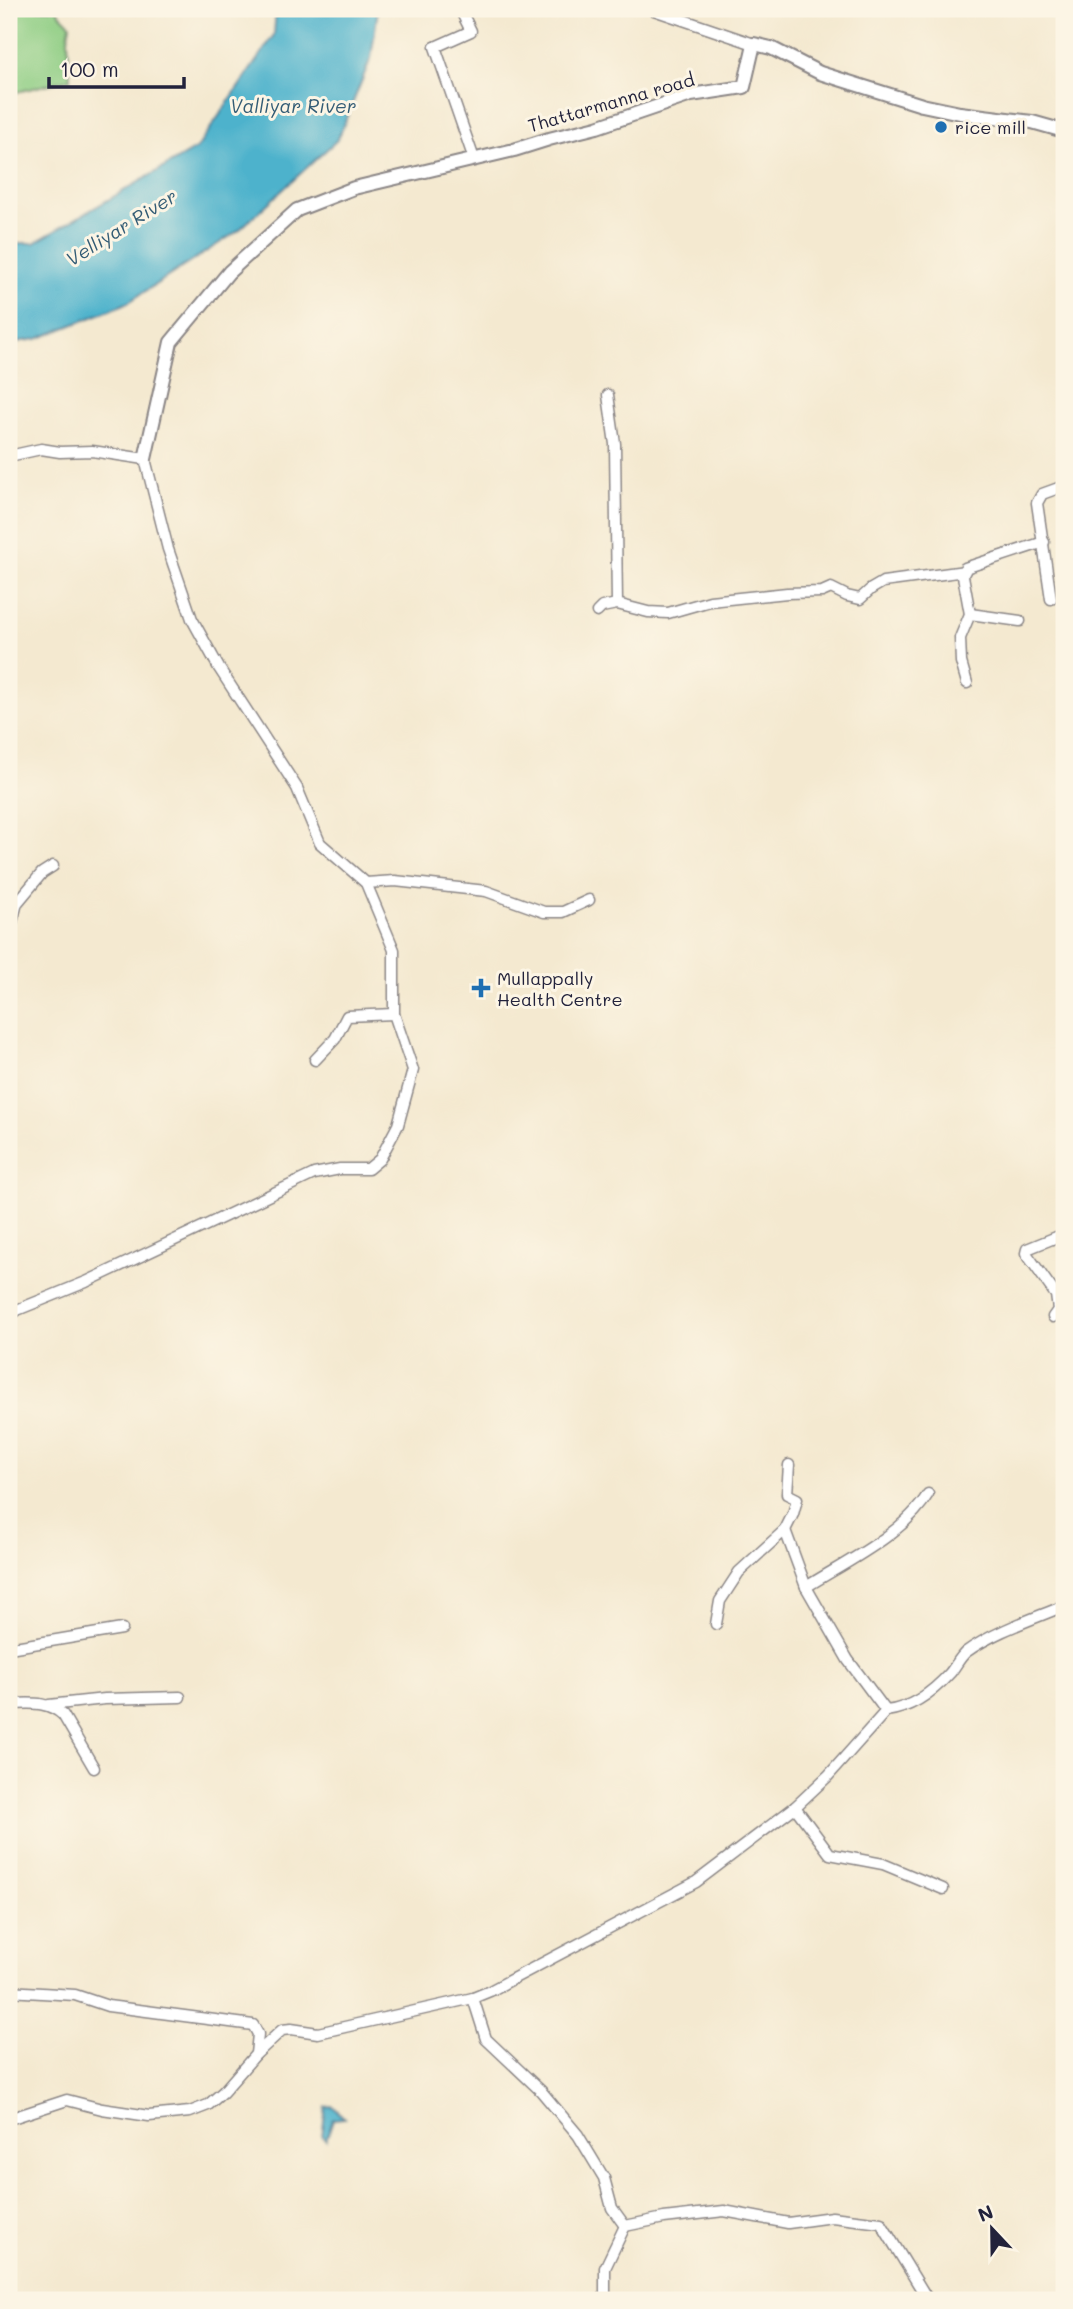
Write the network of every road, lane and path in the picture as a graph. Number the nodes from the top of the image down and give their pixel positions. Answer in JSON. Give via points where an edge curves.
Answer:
{"nodes":[{"id":1,"x":460,"y":9,"type":"edge"},
{"id":2,"x":651,"y":9,"type":"edge"},
{"id":3,"x":754,"y":44,"type":"junction"},
{"id":4,"x":1064,"y":131,"type":"edge"},
{"id":5,"x":474,"y":159,"type":"junction"},
{"id":6,"x":608,"y":395,"type":"dead end"},
{"id":7,"x":9,"y":456,"type":"edge"},
{"id":8,"x":145,"y":459,"type":"junction"},
{"id":9,"x":1064,"y":486,"type":"edge"},
{"id":10,"x":1044,"y":542,"type":"junction"},
{"id":11,"x":965,"y":571,"type":"junction"},
{"id":12,"x":1051,"y":599,"type":"dead end"},
{"id":13,"x":617,"y":604,"type":"junction"},
{"id":14,"x":597,"y":612,"type":"dead end"},
{"id":15,"x":970,"y":614,"type":"junction"},
{"id":16,"x":1020,"y":621,"type":"dead end"},
{"id":17,"x":967,"y":683,"type":"dead end"},
{"id":18,"x":53,"y":866,"type":"dead end"},
{"id":19,"x":366,"y":883,"type":"junction"},
{"id":20,"x":589,"y":900,"type":"dead end"},
{"id":21,"x":9,"y":934,"type":"edge"},
{"id":22,"x":394,"y":1014,"type":"junction"},
{"id":23,"x":316,"y":1060,"type":"dead end"},
{"id":24,"x":1064,"y":1234,"type":"edge"},
{"id":25,"x":9,"y":1317,"type":"edge"},
{"id":26,"x":1053,"y":1317,"type":"dead end"},
{"id":27,"x":789,"y":1465,"type":"dead end"},
{"id":28,"x":928,"y":1494,"type":"dead end"},
{"id":29,"x":785,"y":1530,"type":"junction"},
{"id":30,"x":806,"y":1587,"type":"junction"},
{"id":31,"x":1064,"y":1605,"type":"edge"},
{"id":32,"x":716,"y":1624,"type":"dead end"},
{"id":33,"x":122,"y":1629,"type":"dead end"},
{"id":34,"x":9,"y":1648,"type":"edge"},
{"id":35,"x":180,"y":1697,"type":"dead end"},
{"id":36,"x":9,"y":1704,"type":"edge"},
{"id":37,"x":49,"y":1704,"type":"junction"},
{"id":38,"x":886,"y":1711,"type":"junction"},
{"id":39,"x":94,"y":1768,"type":"dead end"},
{"id":40,"x":795,"y":1807,"type":"junction"},
{"id":41,"x":943,"y":1889,"type":"dead end"},
{"id":42,"x":9,"y":1991,"type":"edge"},
{"id":43,"x":473,"y":1998,"type":"junction"},
{"id":44,"x":256,"y":2054,"type":"junction"},
{"id":45,"x":9,"y":2119,"type":"edge"},
{"id":46,"x":625,"y":2226,"type":"junction"},
{"id":47,"x":605,"y":2300,"type":"edge"},
{"id":48,"x":928,"y":2300,"type":"edge"}],
"edges":[{"from":1,"to":5,"type":"street","via":[[471,32],[435,47]]},
{"from":2,"to":3,"type":"street"},
{"from":3,"to":4,"type":"street","via":[[820,73],[922,105]]},
{"from":3,"to":5,"type":"street","name":"Thattarmanna road","via":[[744,86],[691,95],[597,127]]},
{"from":5,"to":8,"type":"street","name":"Thattarmanna road","via":[[354,188],[297,210],[229,272],[171,342]]},
{"from":6,"to":13,"type":"street","via":[[615,444]]},
{"from":7,"to":8,"type":"street","via":[[40,449]]},
{"from":8,"to":19,"type":"street","via":[[168,550],[192,619],[297,788],[320,843]]},
{"from":9,"to":10,"type":"street","via":[[1038,498]]},
{"from":10,"to":11,"type":"street"},
{"from":10,"to":12,"type":"street"},
{"from":11,"to":13,"type":"street","via":[[883,582],[860,598],[831,588],[710,601],[668,613]]},
{"from":11,"to":15,"type":"street"},
{"from":13,"to":14,"type":"street"},
{"from":15,"to":16,"type":"street"},
{"from":15,"to":17,"type":"street","via":[[960,638]]},
{"from":18,"to":21,"type":"street","via":[[17,903]]},
{"from":19,"to":20,"type":"street","via":[[395,881],[486,891],[544,912],[563,912]]},
{"from":19,"to":22,"type":"street","via":[[394,950]]},
{"from":22,"to":23,"type":"street","via":[[347,1016],[335,1040]]},
{"from":22,"to":25,"type":"street","via":[[413,1070],[398,1125],[380,1159],[368,1169],[314,1174]]},
{"from":24,"to":26,"type":"street","via":[[1027,1249],[1026,1254],[1056,1295],[1058,1310]]},
{"from":27,"to":29,"type":"street","via":[[787,1494],[797,1499]]},
{"from":28,"to":30,"type":"street","via":[[902,1525]]},
{"from":29,"to":30,"type":"street"},
{"from":29,"to":32,"type":"street","via":[[739,1572],[720,1601]]},
{"from":30,"to":38,"type":"street","via":[[848,1660]]},
{"from":31,"to":38,"type":"street","via":[[965,1653],[949,1675],[919,1701]]},
{"from":33,"to":34,"type":"street"},
{"from":35,"to":37,"type":"street"},
{"from":36,"to":37,"type":"street"},
{"from":37,"to":39,"type":"street","via":[[63,1715]]},
{"from":38,"to":40,"type":"street"},
{"from":40,"to":41,"type":"street","via":[[830,1854],[883,1864]]},
{"from":40,"to":43,"type":"street","via":[[696,1882]]},
{"from":42,"to":44,"type":"street","via":[[75,1996],[108,2006],[253,2025],[258,2034]]},
{"from":43,"to":44,"type":"street","via":[[317,2033],[282,2031]]},
{"from":43,"to":46,"type":"street","via":[[486,2039],[541,2091],[578,2135]]},
{"from":44,"to":45,"type":"street","via":[[223,2092],[190,2112],[149,2116],[68,2100]]},
{"from":46,"to":47,"type":"street","via":[[606,2268]]},
{"from":46,"to":48,"type":"street","via":[[724,2211],[788,2222],[832,2217],[881,2224]]}]}
